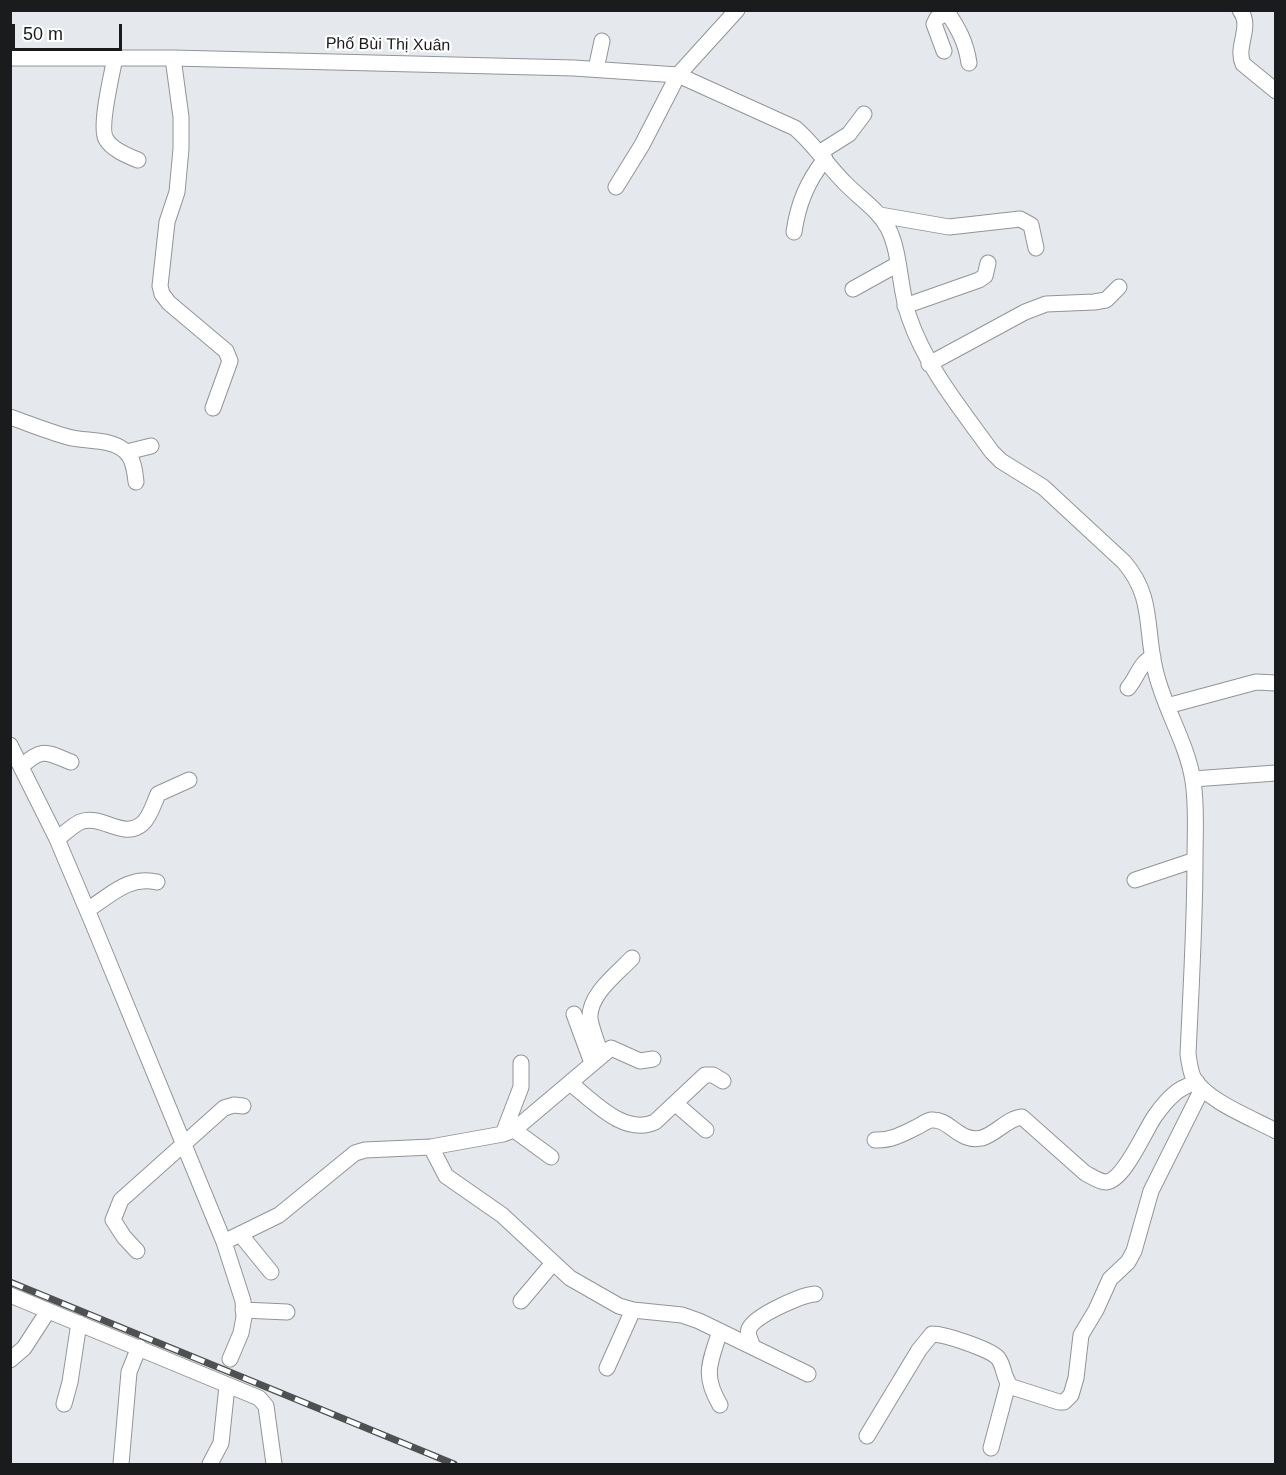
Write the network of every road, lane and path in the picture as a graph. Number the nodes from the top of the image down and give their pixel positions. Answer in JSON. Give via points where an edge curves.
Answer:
{"nodes":[{"id":1,"x":737,"y":10,"type":"edge"},
{"id":2,"x":1240,"y":10,"type":"edge"},
{"id":3,"x":947,"y":12,"type":"edge"},
{"id":4,"x":603,"y":41,"type":"dead end"},
{"id":5,"x":944,"y":51,"type":"dead end"},
{"id":6,"x":10,"y":58,"type":"edge"},
{"id":7,"x":115,"y":58,"type":"junction"},
{"id":8,"x":173,"y":58,"type":"junction"},
{"id":9,"x":969,"y":63,"type":"dead end"},
{"id":10,"x":596,"y":69,"type":"junction"},
{"id":11,"x":678,"y":75,"type":"junction"},
{"id":12,"x":1275,"y":91,"type":"edge"},
{"id":13,"x":864,"y":114,"type":"dead end"},
{"id":14,"x":822,"y":156,"type":"junction"},
{"id":15,"x":138,"y":160,"type":"dead end"},
{"id":16,"x":616,"y":187,"type":"dead end"},
{"id":17,"x":880,"y":215,"type":"junction"},
{"id":18,"x":794,"y":232,"type":"dead end"},
{"id":19,"x":1036,"y":248,"type":"dead end"},
{"id":20,"x":988,"y":263,"type":"dead end"},
{"id":21,"x":898,"y":264,"type":"junction"},
{"id":22,"x":1119,"y":287,"type":"dead end"},
{"id":23,"x":854,"y":289,"type":"dead end"},
{"id":24,"x":905,"y":306,"type":"junction"},
{"id":25,"x":929,"y":364,"type":"junction"},
{"id":26,"x":213,"y":408,"type":"dead end"},
{"id":27,"x":10,"y":417,"type":"edge"},
{"id":28,"x":151,"y":446,"type":"dead end"},
{"id":29,"x":127,"y":452,"type":"junction"},
{"id":30,"x":136,"y":483,"type":"dead end"},
{"id":31,"x":1153,"y":657,"type":"junction"},
{"id":32,"x":1275,"y":683,"type":"edge"},
{"id":33,"x":1128,"y":688,"type":"dead end"},
{"id":34,"x":1167,"y":706,"type":"junction"},
{"id":35,"x":10,"y":745,"type":"edge"},
{"id":36,"x":71,"y":762,"type":"dead end"},
{"id":37,"x":21,"y":767,"type":"junction"},
{"id":38,"x":1275,"y":773,"type":"edge"},
{"id":39,"x":1193,"y":779,"type":"junction"},
{"id":40,"x":189,"y":780,"type":"dead end"},
{"id":41,"x":57,"y":839,"type":"junction"},
{"id":42,"x":1195,"y":860,"type":"junction"},
{"id":43,"x":1135,"y":880,"type":"dead end"},
{"id":44,"x":157,"y":882,"type":"dead end"},
{"id":45,"x":87,"y":910,"type":"junction"},
{"id":46,"x":632,"y":958,"type":"dead end"},
{"id":47,"x":574,"y":1014,"type":"dead end"},
{"id":48,"x":597,"y":1059,"type":"junction"},
{"id":49,"x":653,"y":1059,"type":"dead end"},
{"id":50,"x":521,"y":1063,"type":"dead end"},
{"id":51,"x":723,"y":1081,"type":"dead end"},
{"id":52,"x":570,"y":1083,"type":"junction"},
{"id":53,"x":1200,"y":1085,"type":"junction"},
{"id":54,"x":676,"y":1104,"type":"junction"},
{"id":55,"x":243,"y":1106,"type":"dead end"},
{"id":56,"x":706,"y":1130,"type":"dead end"},
{"id":57,"x":1275,"y":1131,"type":"edge"},
{"id":58,"x":508,"y":1132,"type":"junction"},
{"id":59,"x":875,"y":1140,"type":"dead end"},
{"id":60,"x":182,"y":1143,"type":"junction"},
{"id":61,"x":431,"y":1147,"type":"junction"},
{"id":62,"x":551,"y":1156,"type":"dead end"},
{"id":63,"x":240,"y":1234,"type":"junction"},
{"id":64,"x":224,"y":1242,"type":"junction"},
{"id":65,"x":137,"y":1251,"type":"dead end"},
{"id":66,"x":553,"y":1263,"type":"junction"},
{"id":67,"x":270,"y":1272,"type":"dead end"},
{"id":68,"x":815,"y":1294,"type":"dead end"},
{"id":69,"x":10,"y":1295,"type":"edge"},
{"id":70,"x":520,"y":1301,"type":"dead end"},
{"id":71,"x":243,"y":1310,"type":"junction"},
{"id":72,"x":633,"y":1310,"type":"junction"},
{"id":73,"x":48,"y":1311,"type":"junction"},
{"id":74,"x":287,"y":1312,"type":"dead end"},
{"id":75,"x":79,"y":1323,"type":"junction"},
{"id":76,"x":720,"y":1330,"type":"junction"},
{"id":77,"x":139,"y":1347,"type":"junction"},
{"id":78,"x":753,"y":1347,"type":"junction"},
{"id":79,"x":230,"y":1359,"type":"dead end"},
{"id":80,"x":10,"y":1360,"type":"edge"},
{"id":81,"x":607,"y":1368,"type":"dead end"},
{"id":82,"x":808,"y":1374,"type":"dead end"},
{"id":83,"x":1008,"y":1384,"type":"junction"},
{"id":84,"x":227,"y":1386,"type":"junction"},
{"id":85,"x":64,"y":1404,"type":"dead end"},
{"id":86,"x":720,"y":1405,"type":"dead end"},
{"id":87,"x":867,"y":1436,"type":"dead end"},
{"id":88,"x":991,"y":1448,"type":"dead end"},
{"id":89,"x":121,"y":1464,"type":"edge"},
{"id":90,"x":210,"y":1464,"type":"edge"},
{"id":91,"x":274,"y":1464,"type":"edge"}],
"edges":[{"from":1,"to":11,"type":"street"},
{"from":2,"to":12,"type":"street","via":[[1246,26],[1241,58]]},
{"from":3,"to":5,"type":"street","via":[[934,24]]},
{"from":3,"to":9,"type":"street","via":[[967,46]]},
{"from":4,"to":10,"type":"street"},
{"from":6,"to":7,"type":"street","name":"Phố Bùi Thị Xuân"},
{"from":7,"to":8,"type":"street","name":"Phố Bùi Thị Xuân"},
{"from":7,"to":15,"type":"street","via":[[104,133],[116,148]]},
{"from":8,"to":10,"type":"street","name":"Phố Bùi Thị Xuân"},
{"from":8,"to":26,"type":"street","via":[[181,117],[180,160],[177,192],[166,222],[160,286],[169,303],[226,351],[230,361]]},
{"from":10,"to":11,"type":"street","name":"Phố Bùi Thị Xuân"},
{"from":11,"to":14,"type":"street","name":"Phố Bùi Thị Xuân","via":[[781,120],[795,128]]},
{"from":11,"to":16,"type":"street"},
{"from":13,"to":14,"type":"street","via":[[849,134]]},
{"from":14,"to":17,"type":"street","name":"Phố Bùi Thị Xuân","via":[[846,185]]},
{"from":14,"to":18,"type":"street","via":[[801,199]]},
{"from":17,"to":19,"type":"street","via":[[949,227],[1020,219],[1031,225]]},
{"from":17,"to":21,"type":"street","via":[[889,229]]},
{"from":20,"to":24,"type":"street","via":[[985,276],[979,280]]},
{"from":21,"to":23,"type":"street"},
{"from":21,"to":24,"type":"street"},
{"from":22,"to":25,"type":"street","via":[[1106,300],[1046,304],[1025,312]]},
{"from":24,"to":25,"type":"street"},
{"from":25,"to":31,"type":"street","via":[[992,452],[1042,487],[1134,573],[1147,606]]},
{"from":27,"to":29,"type":"street"},
{"from":28,"to":29,"type":"street"},
{"from":29,"to":30,"type":"street"},
{"from":31,"to":33,"type":"street","via":[[1142,664]]},
{"from":31,"to":34,"type":"street"},
{"from":32,"to":34,"type":"street","via":[[1256,682]]},
{"from":34,"to":39,"type":"street"},
{"from":35,"to":37,"type":"street"},
{"from":36,"to":37,"type":"street","via":[[46,752],[35,754]]},
{"from":37,"to":41,"type":"street"},
{"from":38,"to":39,"type":"street"},
{"from":39,"to":42,"type":"street"},
{"from":40,"to":41,"type":"street","via":[[158,794],[145,823],[134,829],[96,820],[80,822]]},
{"from":41,"to":45,"type":"street"},
{"from":42,"to":43,"type":"street"},
{"from":42,"to":53,"type":"street","via":[[1188,1054],[1190,1068]]},
{"from":44,"to":45,"type":"street","via":[[132,882]]},
{"from":45,"to":60,"type":"street"},
{"from":46,"to":48,"type":"street","via":[[602,990],[590,1011]]},
{"from":47,"to":48,"type":"street"},
{"from":48,"to":49,"type":"street","via":[[614,1048],[640,1061]]},
{"from":48,"to":52,"type":"street"},
{"from":50,"to":58,"type":"street","via":[[521,1087]]},
{"from":51,"to":54,"type":"street","via":[[705,1075]]},
{"from":52,"to":54,"type":"street","via":[[620,1120],[637,1126],[656,1122]]},
{"from":52,"to":58,"type":"street"},
{"from":53,"to":57,"type":"street","via":[[1214,1098]]},
{"from":53,"to":59,"type":"street","via":[[1185,1086],[1173,1094],[1116,1178],[1106,1182],[1085,1173],[1023,1117],[983,1137],[969,1138],[931,1120],[884,1141]]},
{"from":53,"to":83,"type":"street","via":[[1154,1185],[1134,1251],[1110,1278],[1081,1335],[1071,1395],[1059,1402]]},
{"from":54,"to":56,"type":"street"},
{"from":55,"to":60,"type":"street","via":[[224,1108]]},
{"from":58,"to":61,"type":"street"},
{"from":58,"to":62,"type":"street"},
{"from":60,"to":64,"type":"street"},
{"from":60,"to":65,"type":"street","via":[[121,1200],[113,1220]]},
{"from":61,"to":63,"type":"street","via":[[355,1153],[279,1215]]},
{"from":61,"to":66,"type":"street","via":[[446,1176],[502,1215]]},
{"from":63,"to":64,"type":"street"},
{"from":63,"to":67,"type":"street"},
{"from":64,"to":71,"type":"street"},
{"from":66,"to":70,"type":"street"},
{"from":66,"to":72,"type":"street","via":[[605,1299]]},
{"from":68,"to":78,"type":"street","via":[[763,1316],[749,1329]]},
{"from":69,"to":73,"type":"street"},
{"from":71,"to":74,"type":"street"},
{"from":71,"to":79,"type":"street","via":[[241,1333]]},
{"from":72,"to":76,"type":"street","via":[[682,1316]]},
{"from":72,"to":81,"type":"street"},
{"from":73,"to":75,"type":"street"},
{"from":73,"to":80,"type":"street","via":[[24,1348]]},
{"from":75,"to":77,"type":"street"},
{"from":75,"to":85,"type":"street"},
{"from":76,"to":78,"type":"street"},
{"from":76,"to":86,"type":"street","via":[[708,1371]]},
{"from":77,"to":84,"type":"street"},
{"from":77,"to":89,"type":"street","via":[[129,1372]]},
{"from":78,"to":82,"type":"street"},
{"from":83,"to":87,"type":"street","via":[[1000,1362],[990,1352],[932,1334]]},
{"from":83,"to":88,"type":"street"},
{"from":84,"to":90,"type":"street","via":[[221,1443]]},
{"from":84,"to":91,"type":"street","via":[[259,1398],[266,1406]]}]}
